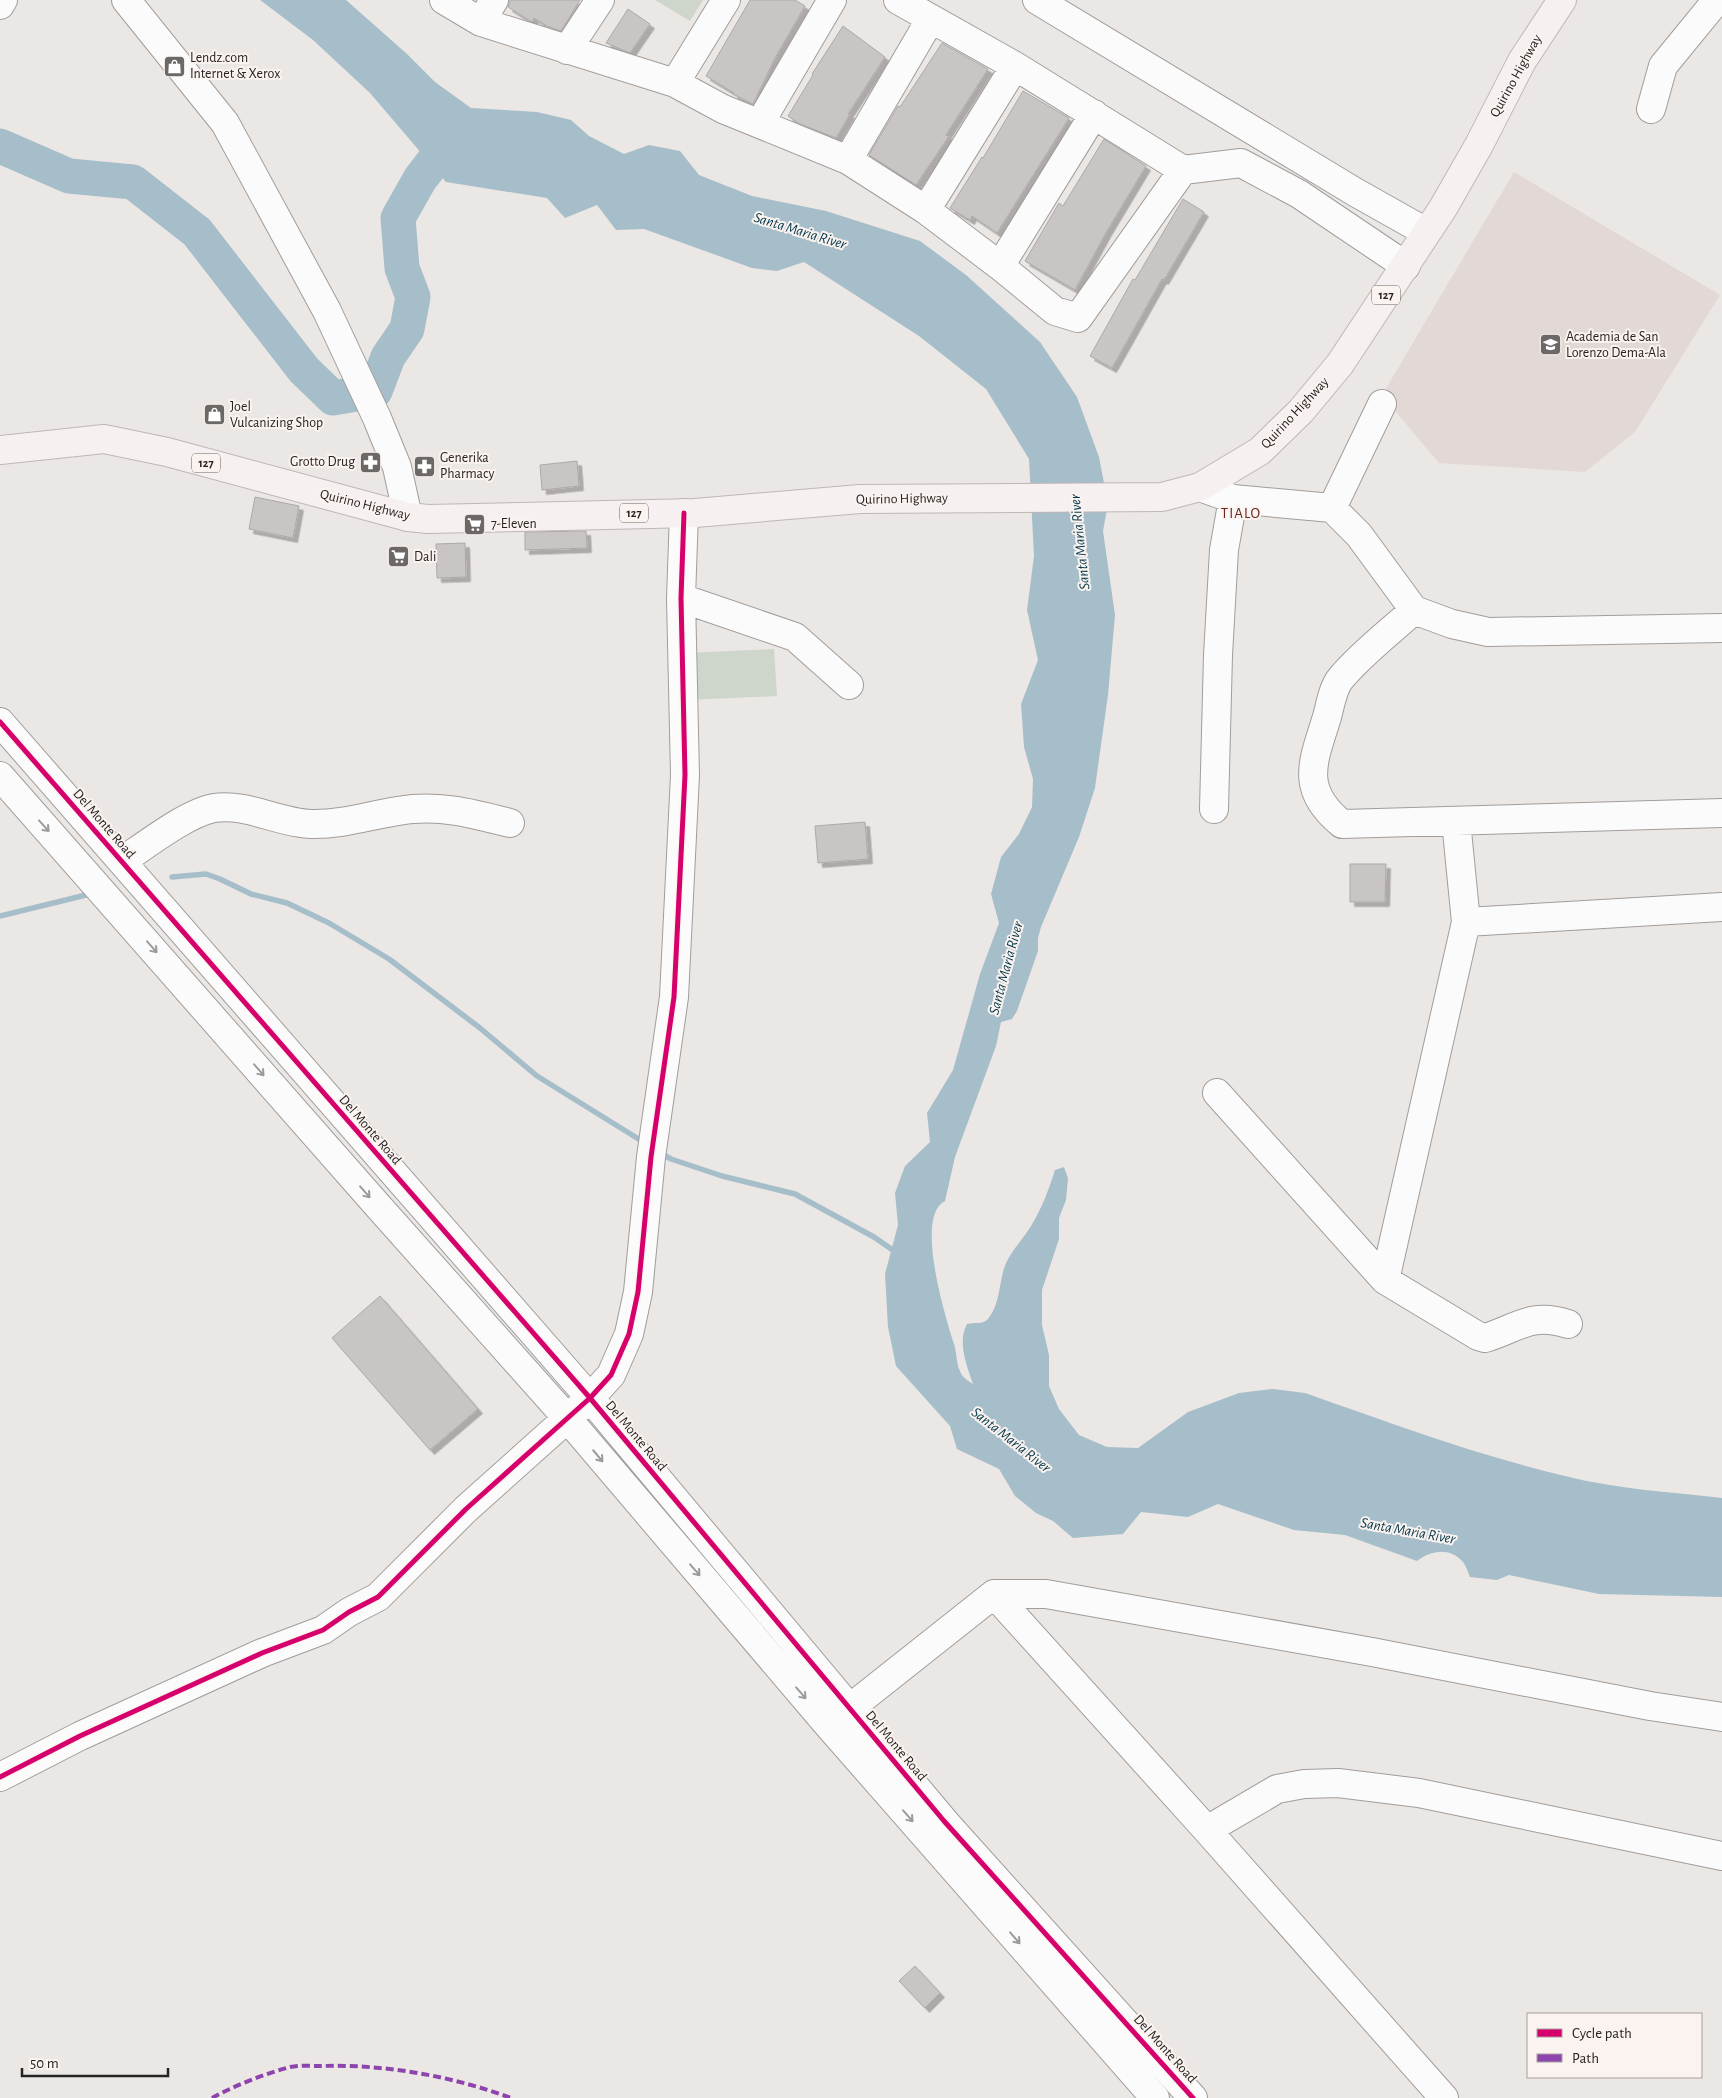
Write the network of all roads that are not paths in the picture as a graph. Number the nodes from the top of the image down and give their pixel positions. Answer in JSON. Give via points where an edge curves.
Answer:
{"nodes":[{"id":1,"x":4,"y":0,"type":"edge"},
{"id":2,"x":126,"y":0,"type":"edge"},
{"id":3,"x":444,"y":0,"type":"edge"},
{"id":4,"x":600,"y":0,"type":"edge"},
{"id":5,"x":726,"y":0,"type":"edge"},
{"id":6,"x":832,"y":0,"type":"edge"},
{"id":7,"x":898,"y":0,"type":"edge"},
{"id":8,"x":1037,"y":0,"type":"edge"},
{"id":9,"x":1562,"y":0,"type":"edge"},
{"id":10,"x":1717,"y":0,"type":"edge"},
{"id":11,"x":0,"y":5,"type":"edge"},
{"id":12,"x":488,"y":11,"type":"edge"},
{"id":13,"x":930,"y":20,"type":"junction"},
{"id":14,"x":567,"y":50,"type":"junction"},
{"id":15,"x":1015,"y":66,"type":"junction"},
{"id":16,"x":675,"y":83,"type":"junction"},
{"id":17,"x":1651,"y":109,"type":"dead end"},
{"id":18,"x":1094,"y":114,"type":"junction"},
{"id":19,"x":760,"y":122,"type":"junction"},
{"id":20,"x":848,"y":160,"type":"junction"},
{"id":21,"x":1183,"y":170,"type":"junction"},
{"id":22,"x":926,"y":210,"type":"junction"},
{"id":23,"x":1426,"y":232,"type":"junction"},
{"id":24,"x":1000,"y":266,"type":"junction"},
{"id":25,"x":1406,"y":266,"type":"junction"},
{"id":26,"x":1382,"y":404,"type":"dead end"},
{"id":27,"x":0,"y":450,"type":"edge"},
{"id":28,"x":1200,"y":487,"type":"junction"},
{"id":29,"x":1233,"y":499,"type":"junction"},
{"id":30,"x":1332,"y":508,"type":"junction"},
{"id":31,"x":684,"y":513,"type":"junction"},
{"id":32,"x":408,"y":517,"type":"junction"},
{"id":33,"x":680,"y":598,"type":"junction"},
{"id":34,"x":1414,"y":610,"type":"junction"},
{"id":35,"x":1722,"y":628,"type":"edge"},
{"id":36,"x":848,"y":685,"type":"dead end"},
{"id":37,"x":0,"y":722,"type":"edge"},
{"id":38,"x":41,"y":769,"type":"junction"},
{"id":39,"x":8,"y":784,"type":"edge"},
{"id":40,"x":1214,"y":809,"type":"dead end"},
{"id":41,"x":1722,"y":814,"type":"edge"},
{"id":42,"x":1456,"y":821,"type":"junction"},
{"id":43,"x":510,"y":823,"type":"dead end"},
{"id":44,"x":122,"y":861,"type":"junction"},
{"id":45,"x":1722,"y":907,"type":"edge"},
{"id":46,"x":1466,"y":922,"type":"junction"},
{"id":47,"x":1217,"y":1093,"type":"dead end"},
{"id":48,"x":1385,"y":1280,"type":"junction"},
{"id":49,"x":1568,"y":1324,"type":"dead end"},
{"id":50,"x":590,"y":1398,"type":"junction"},
{"id":51,"x":567,"y":1418,"type":"junction"},
{"id":52,"x":994,"y":1594,"type":"junction"},
{"id":53,"x":850,"y":1708,"type":"junction"},
{"id":54,"x":1722,"y":1717,"type":"edge"},
{"id":55,"x":828,"y":1725,"type":"junction"},
{"id":56,"x":0,"y":1777,"type":"edge"},
{"id":57,"x":1207,"y":1830,"type":"junction"},
{"id":58,"x":1722,"y":1856,"type":"edge"},
{"id":59,"x":1155,"y":2098,"type":"edge"},
{"id":60,"x":1193,"y":2098,"type":"edge"},
{"id":61,"x":1444,"y":2098,"type":"edge"}],
"edges":[{"from":1,"to":11,"type":"street"},
{"from":2,"to":32,"type":"street","via":[[225,122],[327,311],[377,418],[397,467]]},
{"from":3,"to":12,"type":"street"},
{"from":4,"to":14,"type":"street"},
{"from":5,"to":16,"type":"street"},
{"from":6,"to":19,"type":"street"},
{"from":7,"to":13,"type":"street"},
{"from":8,"to":23,"type":"street"},
{"from":9,"to":23,"type":"main road","name":"Quirino Highway","number":"127","via":[[1522,61],[1470,160]]},
{"from":10,"to":17,"type":"street","via":[[1663,66]]},
{"from":12,"to":14,"type":"street"},
{"from":13,"to":15,"type":"street"},
{"from":13,"to":20,"type":"street"},
{"from":14,"to":16,"type":"street"},
{"from":15,"to":18,"type":"street"},
{"from":15,"to":22,"type":"street"},
{"from":16,"to":19,"type":"street","via":[[723,109]]},
{"from":18,"to":21,"type":"street"},
{"from":18,"to":24,"type":"street"},
{"from":19,"to":20,"type":"street"},
{"from":20,"to":22,"type":"street"},
{"from":21,"to":24,"type":"street","via":[[1078,318],[1054,312]]},
{"from":21,"to":25,"type":"street","via":[[1241,163],[1299,194]]},
{"from":22,"to":24,"type":"street"},
{"from":23,"to":25,"type":"main road","name":"Quirino Highway","number":"127"},
{"from":25,"to":28,"type":"main road","name":"Quirino Highway","number":"127","via":[[1340,364],[1301,411],[1260,451]]},
{"from":26,"to":30,"type":"street"},
{"from":27,"to":32,"type":"main road","name":"Quirino Highway","number":"127","via":[[104,439],[167,452]]},
{"from":28,"to":29,"type":"street"},
{"from":28,"to":31,"type":"main road","name":"Quirino Highway","number":"127","via":[[1162,497],[860,499]]},
{"from":29,"to":30,"type":"street"},
{"from":29,"to":40,"type":"street","via":[[1222,579]]},
{"from":30,"to":34,"type":"street","via":[[1359,535]]},
{"from":31,"to":32,"type":"main road","name":"Quirino Highway","number":"127"},
{"from":31,"to":33,"type":"street"},
{"from":33,"to":36,"type":"street","via":[[795,637]]},
{"from":33,"to":50,"type":"street","via":[[685,775],[674,996],[652,1149],[638,1292],[629,1334],[611,1375]]},
{"from":34,"to":35,"type":"street","via":[[1452,624],[1488,632]]},
{"from":34,"to":42,"type":"street","via":[[1339,679],[1312,764],[1314,788],[1328,813],[1342,824]]},
{"from":37,"to":38,"type":"street","name":"Del Monte Road"},
{"from":38,"to":39,"type":"street"},
{"from":38,"to":44,"type":"street","name":"Del Monte Road"},
{"from":39,"to":51,"type":"street","one_way":true},
{"from":41,"to":42,"type":"street"},
{"from":42,"to":46,"type":"street"},
{"from":43,"to":44,"type":"street","via":[[456,809],[412,809],[354,821],[313,824],[290,823],[257,813],[213,808],[194,816]]},
{"from":44,"to":50,"type":"street","name":"Del Monte Road"},
{"from":45,"to":46,"type":"street"},
{"from":46,"to":48,"type":"street"},
{"from":47,"to":48,"type":"street"},
{"from":48,"to":49,"type":"street","via":[[1485,1338],[1527,1321],[1551,1318]]},
{"from":50,"to":51,"type":"street"},
{"from":50,"to":53,"type":"street","name":"Del Monte Road"},
{"from":51,"to":55,"type":"street","one_way":true},
{"from":51,"to":56,"type":"street","via":[[466,1509],[378,1597],[323,1630],[254,1657],[80,1736]]},
{"from":52,"to":53,"type":"street"},
{"from":52,"to":54,"type":"street","via":[[1046,1594]]},
{"from":52,"to":57,"type":"street"},
{"from":53,"to":55,"type":"street"},
{"from":53,"to":60,"type":"street","name":"Del Monte Road","via":[[944,1821]]},
{"from":55,"to":59,"type":"street","one_way":true},
{"from":57,"to":58,"type":"street","via":[[1277,1790],[1304,1784],[1338,1783],[1419,1793]]},
{"from":57,"to":61,"type":"street"}]}
